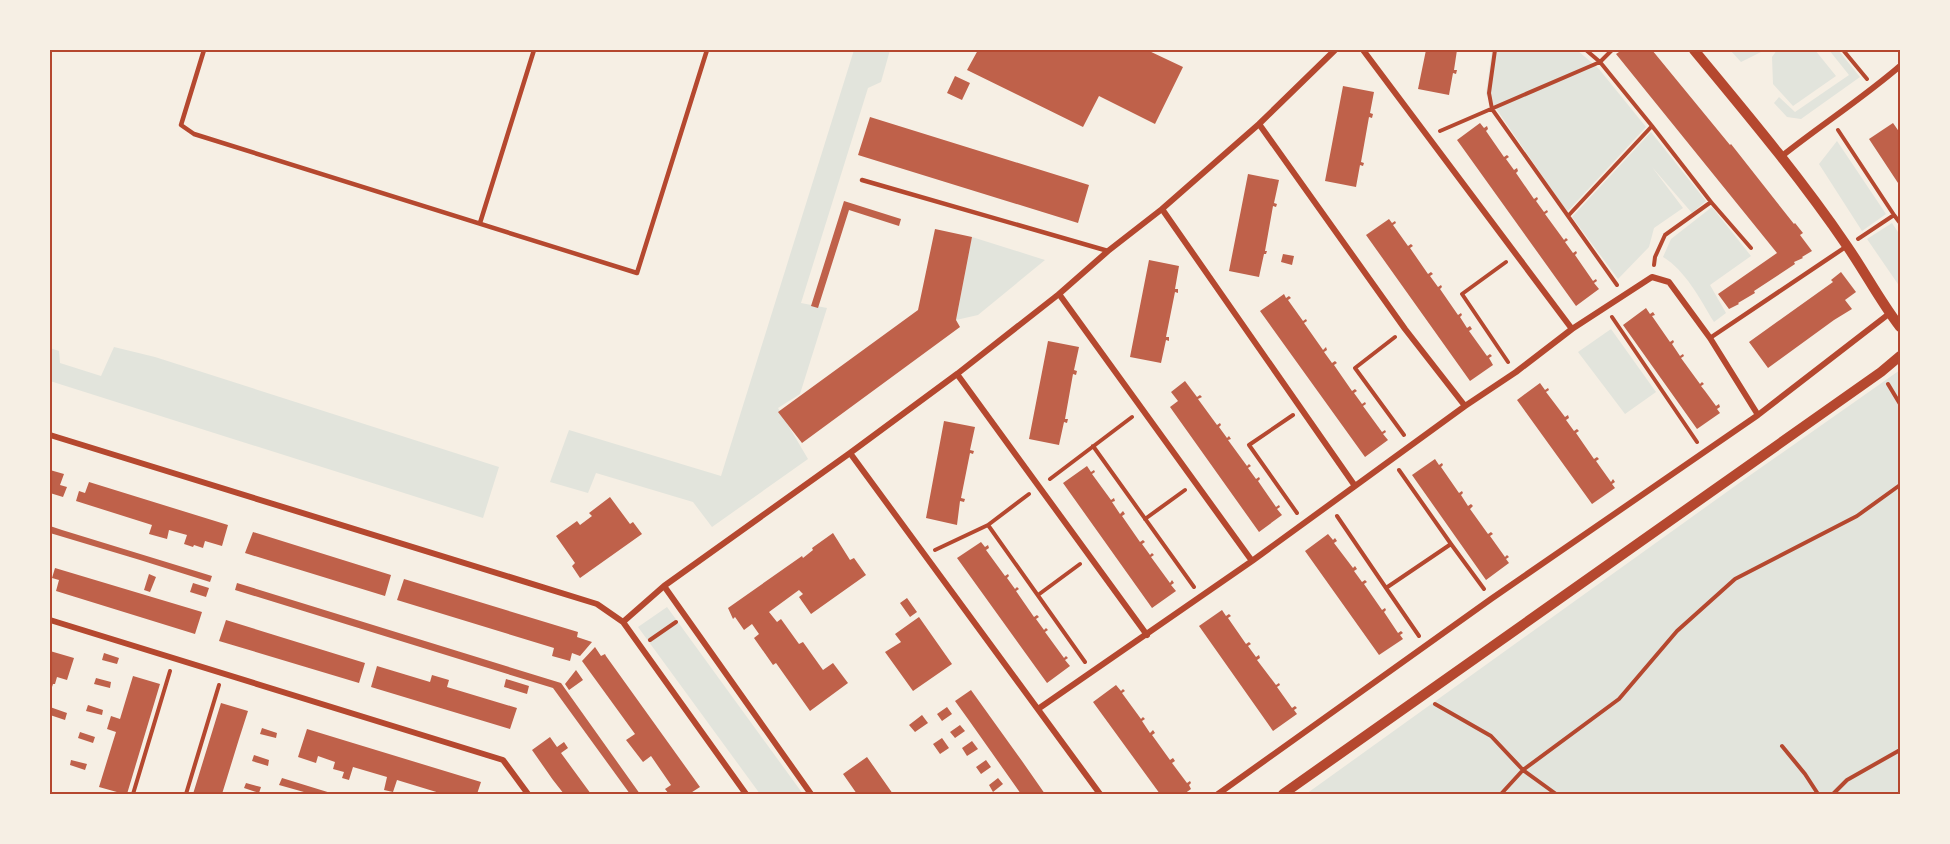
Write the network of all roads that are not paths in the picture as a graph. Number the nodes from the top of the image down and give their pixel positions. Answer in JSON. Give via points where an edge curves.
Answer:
{"nodes":[{"id":1,"x":204,"y":50,"type":"edge"},
{"id":2,"x":534,"y":50,"type":"edge"},
{"id":3,"x":707,"y":50,"type":"edge"},
{"id":4,"x":1335,"y":50,"type":"edge"},
{"id":5,"x":1363,"y":50,"type":"edge"},
{"id":6,"x":1694,"y":50,"type":"edge"},
{"id":7,"x":1900,"y":66,"type":"edge"},
{"id":8,"x":1259,"y":124,"type":"junction"},
{"id":9,"x":1782,"y":156,"type":"junction"},
{"id":10,"x":862,"y":180,"type":"dead end"},
{"id":11,"x":1161,"y":209,"type":"junction"},
{"id":12,"x":480,"y":223,"type":"junction"},
{"id":13,"x":1847,"y":246,"type":"junction"},
{"id":14,"x":1108,"y":251,"type":"junction"},
{"id":15,"x":1059,"y":294,"type":"junction"},
{"id":16,"x":1890,"y":313,"type":"junction"},
{"id":17,"x":1900,"y":327,"type":"edge"},
{"id":18,"x":1572,"y":329,"type":"junction"},
{"id":19,"x":1710,"y":338,"type":"junction"},
{"id":20,"x":1900,"y":356,"type":"edge"},
{"id":21,"x":957,"y":374,"type":"junction"},
{"id":22,"x":1466,"y":406,"type":"junction"},
{"id":23,"x":1758,"y":415,"type":"junction"},
{"id":24,"x":50,"y":435,"type":"edge"},
{"id":25,"x":850,"y":453,"type":"junction"},
{"id":26,"x":1355,"y":486,"type":"junction"},
{"id":27,"x":1252,"y":561,"type":"junction"},
{"id":28,"x":664,"y":586,"type":"junction"},
{"id":29,"x":50,"y":620,"type":"edge"},
{"id":30,"x":623,"y":622,"type":"junction"},
{"id":31,"x":1147,"y":635,"type":"junction"},
{"id":32,"x":1038,"y":709,"type":"junction"},
{"id":33,"x":528,"y":795,"type":"edge"},
{"id":34,"x":746,"y":795,"type":"edge"},
{"id":35,"x":811,"y":795,"type":"edge"},
{"id":36,"x":1100,"y":795,"type":"edge"},
{"id":37,"x":1218,"y":795,"type":"edge"},
{"id":38,"x":1283,"y":795,"type":"edge"}],
"edges":[{"from":1,"to":12,"type":"lane","via":[[181,125],[194,134]]},
{"from":2,"to":12,"type":"lane"},
{"from":3,"to":12,"type":"lane","via":[[637,273]]},
{"from":4,"to":8,"type":"street"},
{"from":5,"to":18,"type":"street"},
{"from":6,"to":9,"type":"street"},
{"from":7,"to":9,"type":"street"},
{"from":8,"to":11,"type":"street"},
{"from":8,"to":22,"type":"street","via":[[1405,328]]},
{"from":9,"to":13,"type":"street"},
{"from":10,"to":14,"type":"lane"},
{"from":11,"to":14,"type":"street"},
{"from":11,"to":26,"type":"street"},
{"from":13,"to":16,"type":"street"},
{"from":13,"to":19,"type":"lane"},
{"from":14,"to":15,"type":"street"},
{"from":15,"to":21,"type":"street"},
{"from":15,"to":27,"type":"street"},
{"from":16,"to":17,"type":"street"},
{"from":16,"to":23,"type":"street"},
{"from":18,"to":19,"type":"street","via":[[1652,277],[1669,282]]},
{"from":18,"to":22,"type":"street"},
{"from":19,"to":23,"type":"street"},
{"from":20,"to":38,"type":"street"},
{"from":21,"to":25,"type":"street"},
{"from":21,"to":31,"type":"street"},
{"from":22,"to":26,"type":"street"},
{"from":23,"to":37,"type":"street","via":[[1491,599]]},
{"from":24,"to":30,"type":"street","via":[[597,604]]},
{"from":25,"to":28,"type":"street"},
{"from":25,"to":32,"type":"street"},
{"from":26,"to":27,"type":"street"},
{"from":27,"to":31,"type":"street"},
{"from":28,"to":30,"type":"street"},
{"from":28,"to":35,"type":"street"},
{"from":29,"to":33,"type":"street","via":[[503,760]]},
{"from":30,"to":34,"type":"street"},
{"from":31,"to":32,"type":"street"},
{"from":32,"to":36,"type":"street"}]}
